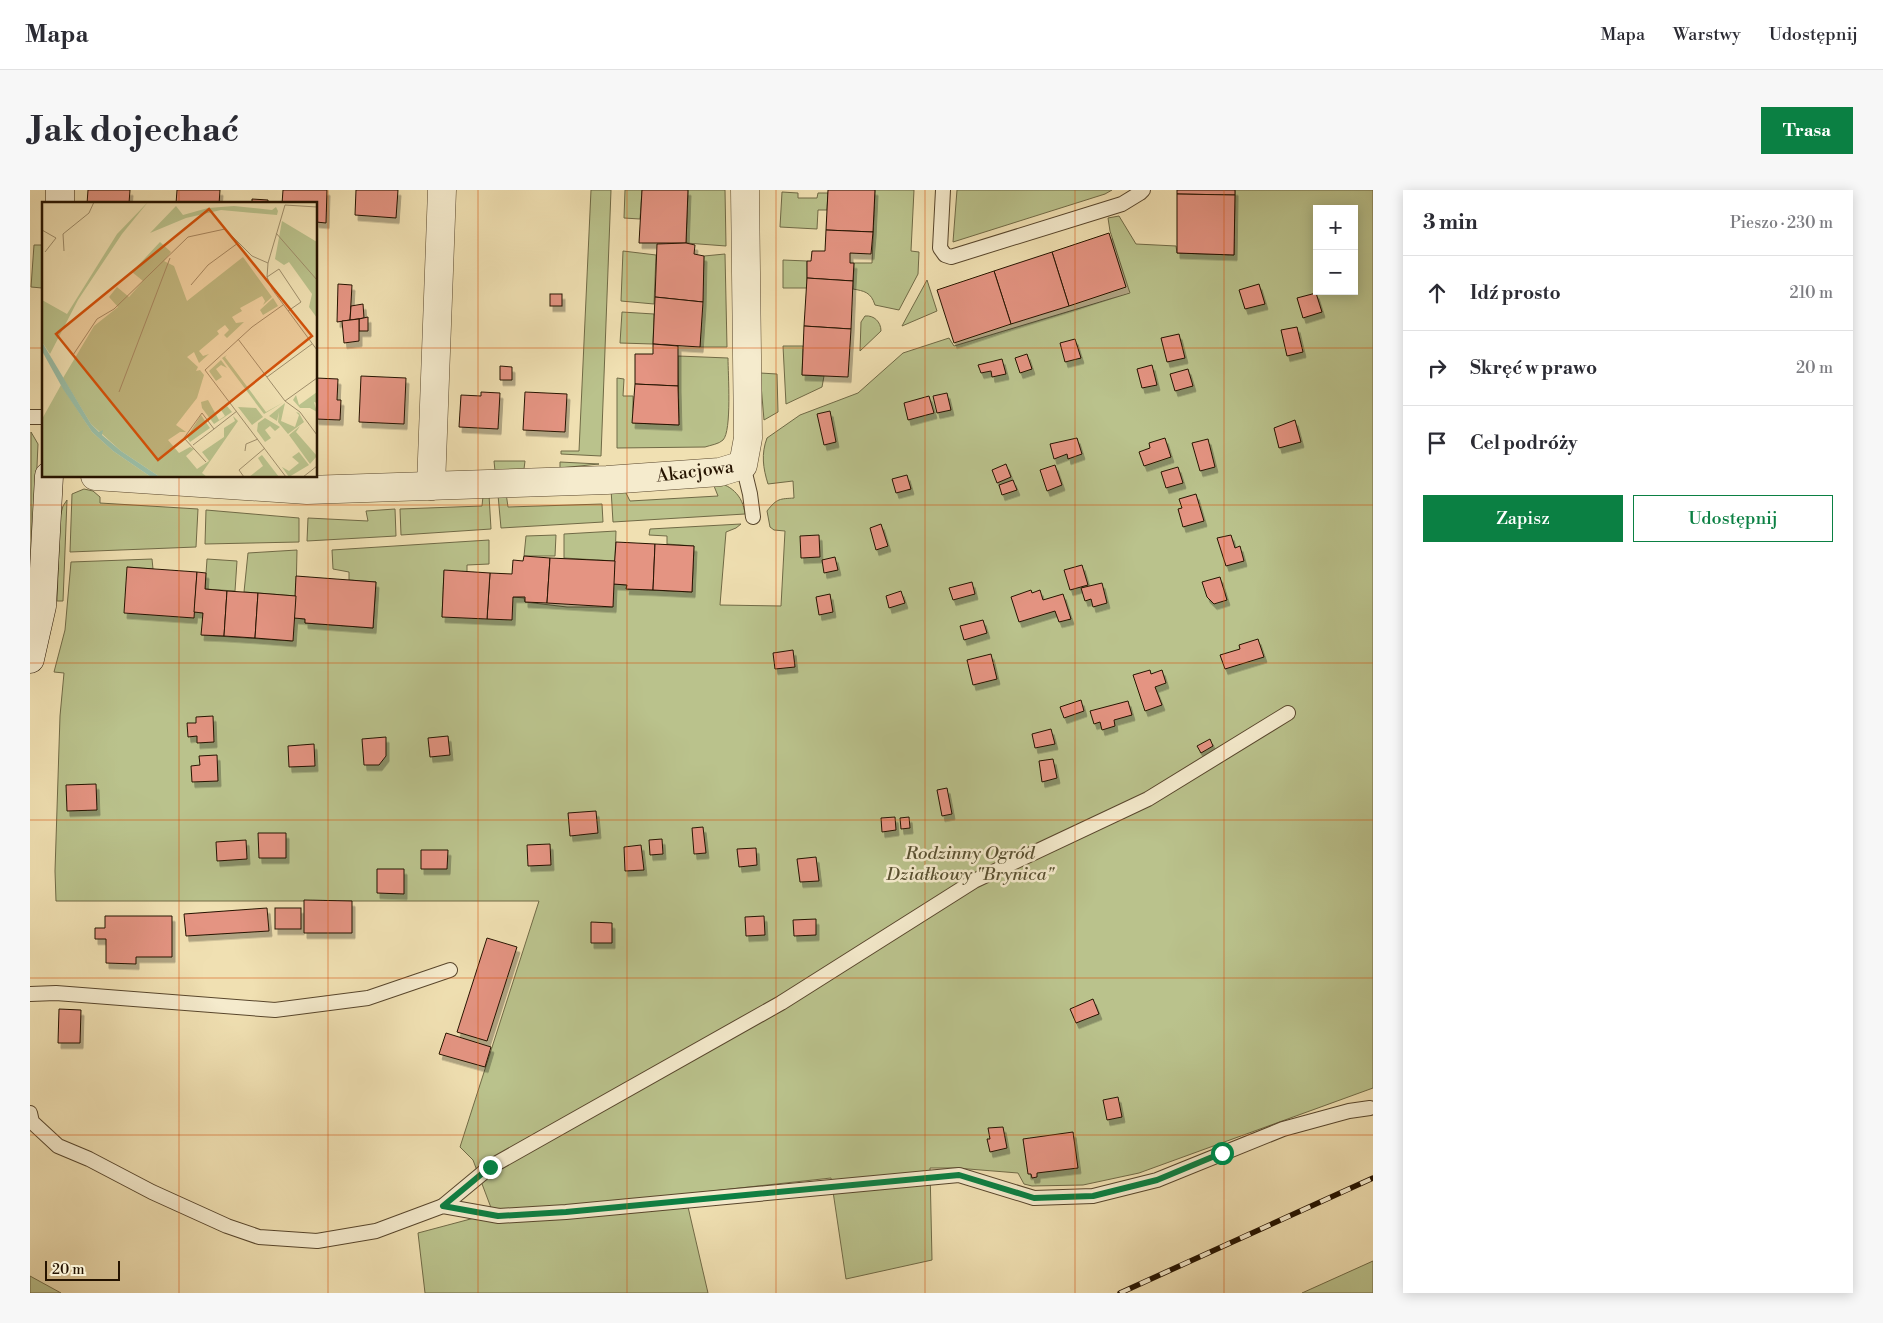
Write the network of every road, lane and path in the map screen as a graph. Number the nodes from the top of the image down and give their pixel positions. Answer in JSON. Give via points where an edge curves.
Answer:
{"nodes":[{"id":1,"x":442,"y":190,"type":"edge"},
{"id":2,"x":745,"y":190,"type":"edge"},
{"id":3,"x":943,"y":190,"type":"edge"},
{"id":4,"x":1142,"y":190,"type":"edge"},
{"id":5,"x":743,"y":466,"type":"junction"},
{"id":6,"x":49,"y":478,"type":"edge"},
{"id":7,"x":125,"y":478,"type":"edge"},
{"id":8,"x":431,"y":486,"type":"junction"},
{"id":9,"x":753,"y":517,"type":"dead end"},
{"id":10,"x":30,"y":659,"type":"edge"},
{"id":11,"x":1288,"y":713,"type":"dead end"},
{"id":12,"x":450,"y":970,"type":"dead end"},
{"id":13,"x":30,"y":994,"type":"edge"},
{"id":14,"x":1370,"y":1108,"type":"dead end"},
{"id":15,"x":30,"y":1113,"type":"edge"},
{"id":16,"x":443,"y":1206,"type":"junction"}],
"edges":[{"from":1,"to":8,"type":"street"},
{"from":2,"to":5,"type":"street","name":"Akacjowa","via":[[748,438]]},
{"from":3,"to":4,"type":"lane","via":[[940,248],[951,258],[1122,204]]},
{"from":5,"to":8,"type":"street","name":"Akacjowa","via":[[720,472],[607,480]]},
{"from":5,"to":9,"type":"lane"},
{"from":6,"to":10,"type":"street","via":[[42,606]]},
{"from":7,"to":8,"type":"street","name":"Akacjowa","via":[[307,490]]},
{"from":11,"to":16,"type":"lane","via":[[1148,799],[974,881],[781,1003],[490,1167]]},
{"from":12,"to":13,"type":"lane","via":[[368,998],[275,1010],[56,993]]},
{"from":14,"to":16,"type":"lane","via":[[1283,1129],[1157,1180],[1093,1196],[1034,1198],[959,1175],[566,1212],[498,1216]]},
{"from":15,"to":16,"type":"lane","via":[[32,1122],[58,1146],[226,1226],[259,1237],[327,1240],[376,1231]]}]}
